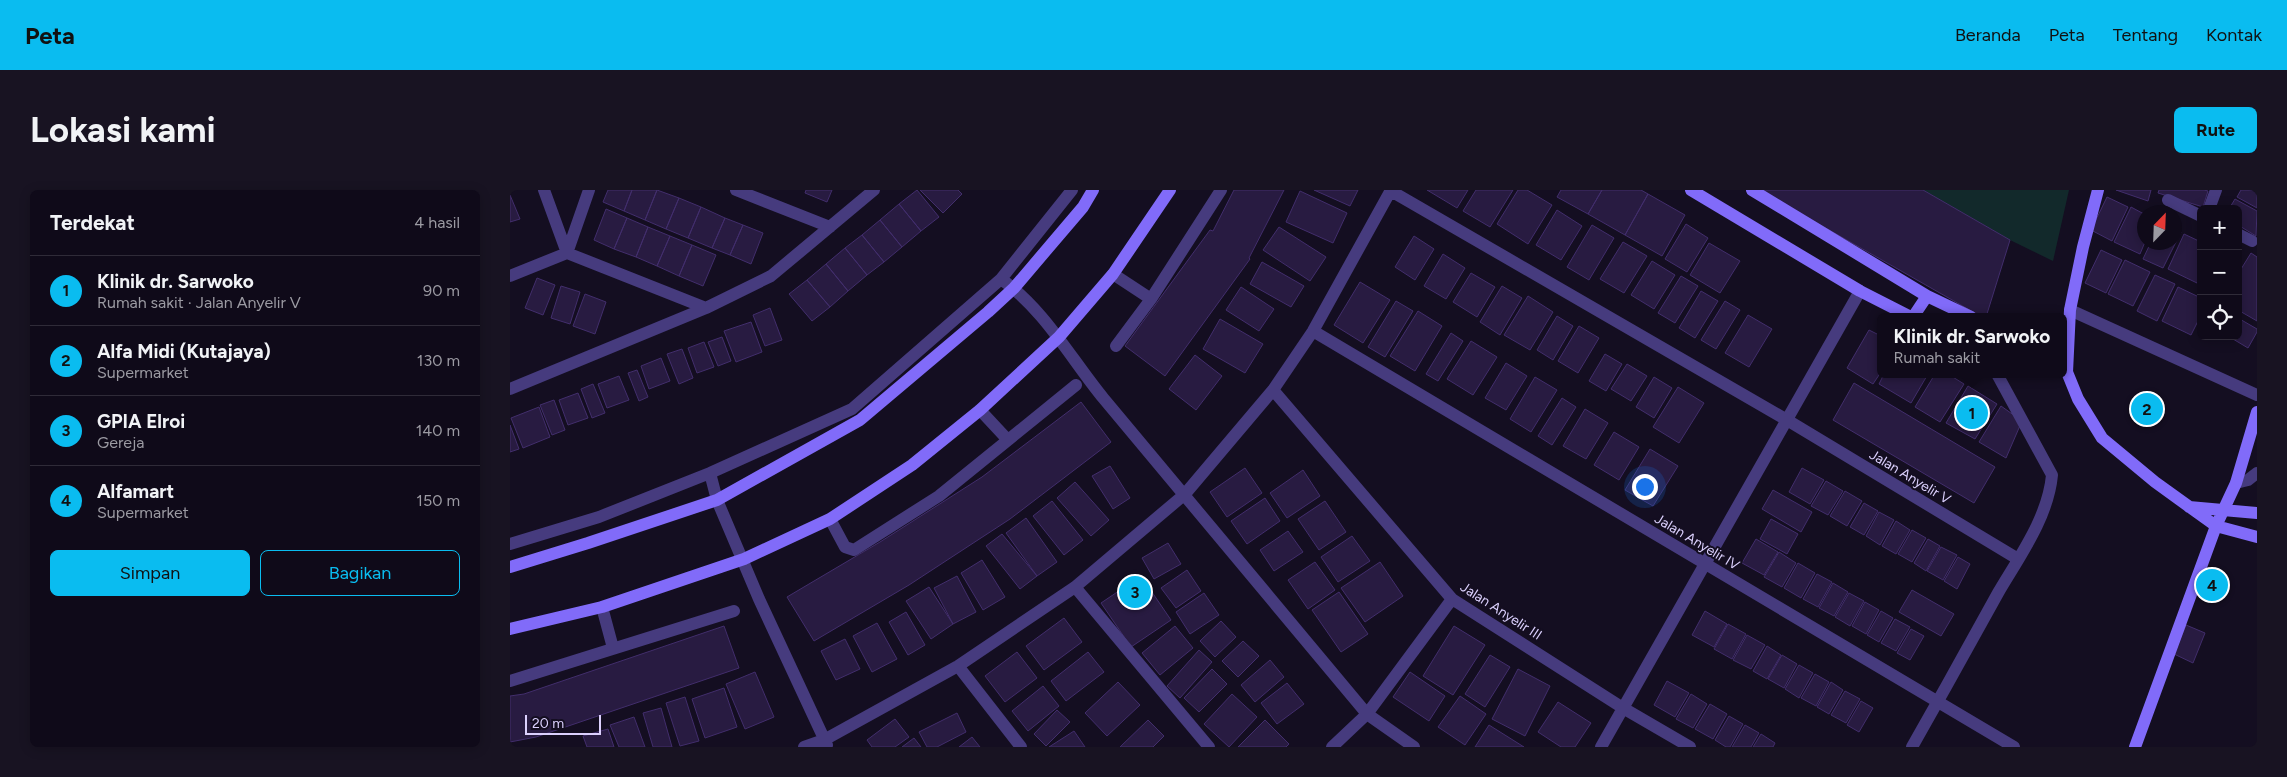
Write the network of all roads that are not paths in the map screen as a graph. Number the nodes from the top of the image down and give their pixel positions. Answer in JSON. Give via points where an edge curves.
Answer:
{"nodes":[{"id":1,"x":544,"y":190,"type":"edge"},
{"id":2,"x":589,"y":190,"type":"edge"},
{"id":3,"x":736,"y":190,"type":"edge"},
{"id":4,"x":874,"y":190,"type":"edge"},
{"id":5,"x":1072,"y":190,"type":"edge"},
{"id":6,"x":1093,"y":190,"type":"edge"},
{"id":7,"x":1170,"y":190,"type":"edge"},
{"id":8,"x":1221,"y":190,"type":"edge"},
{"id":9,"x":1752,"y":190,"type":"edge"},
{"id":10,"x":2098,"y":190,"type":"edge"},
{"id":11,"x":1391,"y":191,"type":"edge"},
{"id":12,"x":1694,"y":191,"type":"edge"},
{"id":13,"x":2168,"y":200,"type":"dead end"},
{"id":14,"x":2197,"y":214,"type":"edge"},
{"id":15,"x":830,"y":227,"type":"junction"},
{"id":16,"x":2242,"y":236,"type":"edge"},
{"id":17,"x":2252,"y":241,"type":"dead end"},
{"id":18,"x":567,"y":253,"type":"junction"},
{"id":19,"x":1114,"y":274,"type":"junction"},
{"id":20,"x":510,"y":276,"type":"edge"},
{"id":21,"x":1001,"y":279,"type":"junction"},
{"id":22,"x":1014,"y":288,"type":"junction"},
{"id":23,"x":1860,"y":291,"type":"junction"},
{"id":24,"x":1927,"y":296,"type":"junction"},
{"id":25,"x":1151,"y":299,"type":"junction"},
{"id":26,"x":706,"y":308,"type":"junction"},
{"id":27,"x":2070,"y":310,"type":"junction"},
{"id":28,"x":1904,"y":313,"type":"edge"},
{"id":29,"x":1915,"y":313,"type":"edge"},
{"id":30,"x":1963,"y":313,"type":"edge"},
{"id":31,"x":1314,"y":331,"type":"junction"},
{"id":32,"x":1059,"y":337,"type":"junction"},
{"id":33,"x":1116,"y":346,"type":"dead end"},
{"id":34,"x":2067,"y":347,"type":"edge"},
{"id":35,"x":2067,"y":375,"type":"edge"},
{"id":36,"x":1999,"y":378,"type":"edge"},
{"id":37,"x":1076,"y":385,"type":"dead end"},
{"id":38,"x":510,"y":389,"type":"edge"},
{"id":39,"x":1273,"y":390,"type":"junction"},
{"id":40,"x":2257,"y":394,"type":"edge"},
{"id":41,"x":852,"y":409,"type":"junction"},
{"id":42,"x":980,"y":410,"type":"junction"},
{"id":43,"x":2257,"y":412,"type":"edge"},
{"id":44,"x":860,"y":420,"type":"junction"},
{"id":45,"x":1787,"y":420,"type":"junction"},
{"id":46,"x":1007,"y":439,"type":"junction"},
{"id":47,"x":710,"y":473,"type":"junction"},
{"id":48,"x":2257,"y":473,"type":"edge"},
{"id":49,"x":2236,"y":483,"type":"junction"},
{"id":50,"x":1185,"y":494,"type":"junction"},
{"id":51,"x":717,"y":500,"type":"junction"},
{"id":52,"x":2189,"y":507,"type":"junction"},
{"id":53,"x":2223,"y":509,"type":"junction"},
{"id":54,"x":2257,"y":513,"type":"edge"},
{"id":55,"x":830,"y":519,"type":"junction"},
{"id":56,"x":2216,"y":526,"type":"junction"},
{"id":57,"x":2257,"y":536,"type":"edge"},
{"id":58,"x":510,"y":544,"type":"edge"},
{"id":59,"x":744,"y":559,"type":"junction"},
{"id":60,"x":2018,"y":559,"type":"junction"},
{"id":61,"x":1705,"y":564,"type":"junction"},
{"id":62,"x":510,"y":567,"type":"edge"},
{"id":63,"x":1075,"y":587,"type":"junction"},
{"id":64,"x":1452,"y":599,"type":"junction"},
{"id":65,"x":602,"y":607,"type":"junction"},
{"id":66,"x":734,"y":610,"type":"dead end"},
{"id":67,"x":510,"y":628,"type":"edge"},
{"id":68,"x":613,"y":648,"type":"junction"},
{"id":69,"x":958,"y":666,"type":"junction"},
{"id":70,"x":510,"y":681,"type":"edge"},
{"id":71,"x":1938,"y":701,"type":"junction"},
{"id":72,"x":1623,"y":708,"type":"junction"},
{"id":73,"x":1367,"y":714,"type":"junction"},
{"id":74,"x":826,"y":743,"type":"edge"},
{"id":75,"x":804,"y":747,"type":"edge"},
{"id":76,"x":1021,"y":747,"type":"edge"},
{"id":77,"x":1209,"y":747,"type":"edge"},
{"id":78,"x":1332,"y":747,"type":"edge"},
{"id":79,"x":1414,"y":747,"type":"edge"},
{"id":80,"x":1601,"y":747,"type":"edge"},
{"id":81,"x":1690,"y":747,"type":"edge"},
{"id":82,"x":1912,"y":747,"type":"edge"},
{"id":83,"x":2014,"y":747,"type":"edge"},
{"id":84,"x":2134,"y":747,"type":"edge"}],
"edges":[{"from":1,"to":18,"type":"street"},
{"from":2,"to":18,"type":"street"},
{"from":3,"to":15,"type":"street"},
{"from":4,"to":15,"type":"street"},
{"from":5,"to":21,"type":"street"},
{"from":6,"to":22,"type":"street","via":[[1083,207]]},
{"from":7,"to":19,"type":"street"},
{"from":8,"to":25,"type":"street"},
{"from":9,"to":24,"type":"street"},
{"from":10,"to":27,"type":"street"},
{"from":11,"to":31,"type":"street"},
{"from":11,"to":45,"type":"street","name":"Jalan Anyelir V"},
{"from":12,"to":23,"type":"street"},
{"from":13,"to":14,"type":"street"},
{"from":15,"to":26,"type":"street","via":[[771,276]]},
{"from":16,"to":17,"type":"street"},
{"from":18,"to":20,"type":"street"},
{"from":18,"to":26,"type":"street"},
{"from":19,"to":25,"type":"street"},
{"from":19,"to":32,"type":"street"},
{"from":21,"to":22,"type":"street"},
{"from":21,"to":41,"type":"street"},
{"from":22,"to":32,"type":"street"},
{"from":22,"to":44,"type":"street"},
{"from":23,"to":28,"type":"street"},
{"from":23,"to":45,"type":"street"},
{"from":24,"to":29,"type":"street"},
{"from":24,"to":30,"type":"street"},
{"from":25,"to":33,"type":"street"},
{"from":26,"to":38,"type":"street"},
{"from":27,"to":34,"type":"street"},
{"from":27,"to":40,"type":"street"},
{"from":31,"to":39,"type":"street"},
{"from":31,"to":61,"type":"street","name":"Jalan Anyelir IV"},
{"from":32,"to":42,"type":"street"},
{"from":32,"to":50,"type":"street","via":[[1103,397]]},
{"from":35,"to":52,"type":"street","via":[[2102,438]]},
{"from":36,"to":60,"type":"street","via":[[2052,476],[2046,505]]},
{"from":37,"to":46,"type":"street"},
{"from":39,"to":50,"type":"street"},
{"from":39,"to":64,"type":"street","name":"Jalan Anyelir III"},
{"from":41,"to":44,"type":"street"},
{"from":41,"to":47,"type":"street"},
{"from":42,"to":46,"type":"street"},
{"from":42,"to":55,"type":"street","via":[[912,465]]},
{"from":43,"to":49,"type":"street"},
{"from":44,"to":51,"type":"street"},
{"from":45,"to":60,"type":"street","name":"Jalan Anyelir V"},
{"from":45,"to":61,"type":"street"},
{"from":46,"to":55,"type":"street","via":[[939,496],[854,550],[845,547]]},
{"from":47,"to":51,"type":"street"},
{"from":47,"to":58,"type":"street","via":[[599,517]]},
{"from":48,"to":49,"type":"street"},
{"from":49,"to":53,"type":"street"},
{"from":50,"to":63,"type":"street"},
{"from":50,"to":73,"type":"street"},
{"from":51,"to":59,"type":"street"},
{"from":51,"to":62,"type":"street"},
{"from":52,"to":53,"type":"street"},
{"from":52,"to":56,"type":"street"},
{"from":53,"to":54,"type":"street"},
{"from":53,"to":56,"type":"street"},
{"from":55,"to":59,"type":"street"},
{"from":56,"to":57,"type":"street"},
{"from":56,"to":84,"type":"street"},
{"from":59,"to":65,"type":"street"},
{"from":59,"to":74,"type":"street"},
{"from":60,"to":71,"type":"street"},
{"from":61,"to":71,"type":"street","name":"Jalan Anyelir IV"},
{"from":61,"to":72,"type":"street"},
{"from":63,"to":69,"type":"street"},
{"from":63,"to":77,"type":"street"},
{"from":64,"to":72,"type":"street","name":"Jalan Anyelir III"},
{"from":64,"to":73,"type":"street"},
{"from":65,"to":67,"type":"street"},
{"from":65,"to":68,"type":"street"},
{"from":66,"to":68,"type":"street"},
{"from":68,"to":70,"type":"street"},
{"from":69,"to":74,"type":"street"},
{"from":69,"to":76,"type":"street"},
{"from":71,"to":82,"type":"street"},
{"from":71,"to":83,"type":"street","name":"Jalan Anyelir IV"},
{"from":72,"to":80,"type":"street"},
{"from":72,"to":81,"type":"street","name":"Jalan Anyelir III"},
{"from":73,"to":78,"type":"street"},
{"from":73,"to":79,"type":"street"},
{"from":74,"to":75,"type":"street"}]}
